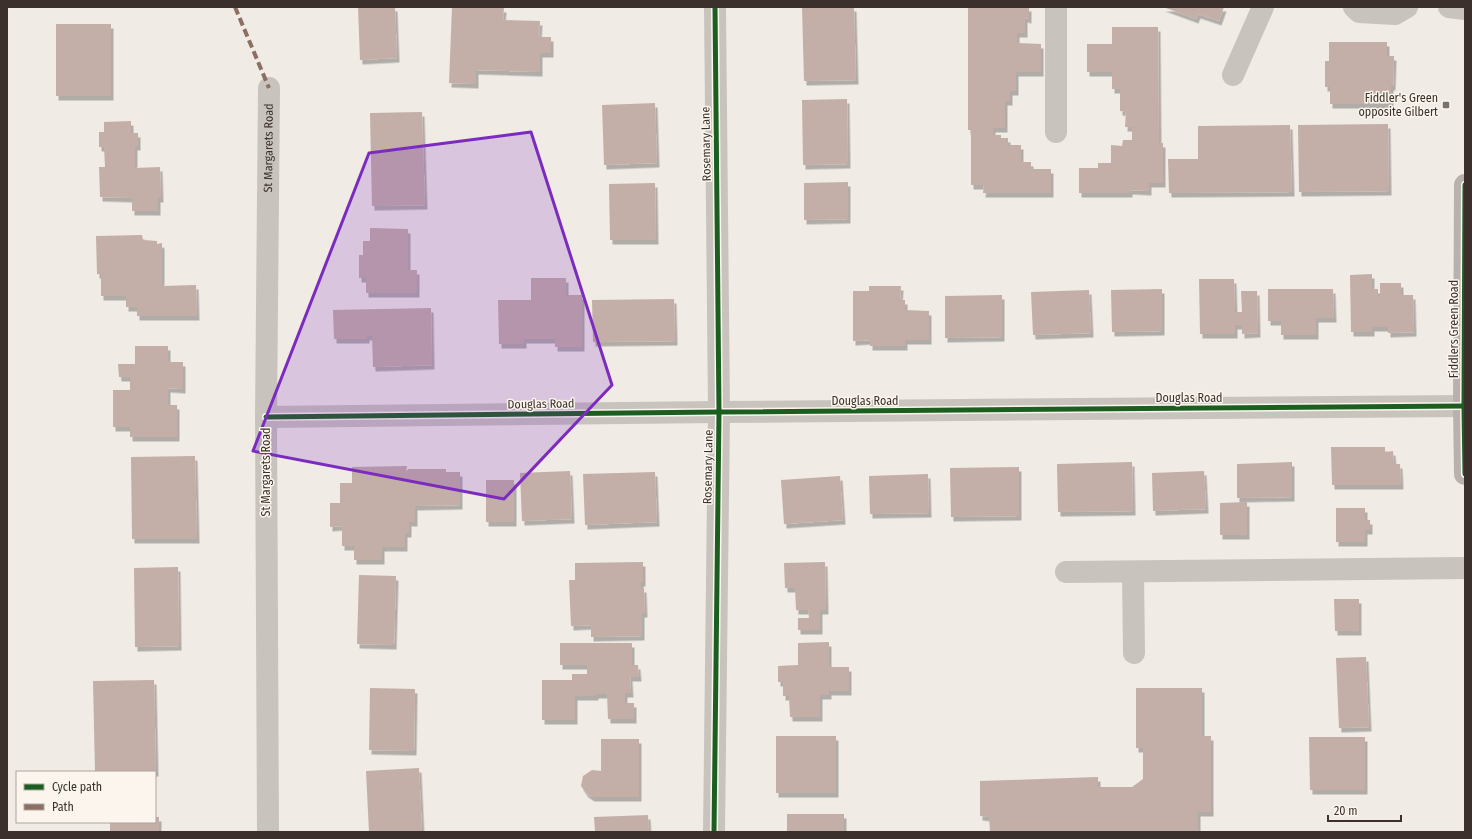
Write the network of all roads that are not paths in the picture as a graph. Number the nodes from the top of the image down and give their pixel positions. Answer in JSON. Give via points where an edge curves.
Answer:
{"nodes":[{"id":1,"x":715,"y":7,"type":"edge"},
{"id":2,"x":1056,"y":7,"type":"edge"},
{"id":3,"x":1263,"y":7,"type":"edge"},
{"id":4,"x":1354,"y":7,"type":"edge"},
{"id":5,"x":1407,"y":7,"type":"edge"},
{"id":6,"x":1449,"y":7,"type":"edge"},
{"id":7,"x":1465,"y":10,"type":"edge"},
{"id":8,"x":1233,"y":75,"type":"dead end"},
{"id":9,"x":268,"y":88,"type":"dead end"},
{"id":10,"x":1056,"y":132,"type":"dead end"},
{"id":11,"x":1465,"y":185,"type":"edge"},
{"id":12,"x":1464,"y":406,"type":"junction"},
{"id":13,"x":719,"y":412,"type":"junction"},
{"id":14,"x":266,"y":417,"type":"junction"},
{"id":15,"x":1465,"y":474,"type":"edge"},
{"id":16,"x":1465,"y":568,"type":"edge"},
{"id":17,"x":1066,"y":572,"type":"dead end"},
{"id":18,"x":1133,"y":572,"type":"junction"},
{"id":19,"x":1134,"y":653,"type":"dead end"},
{"id":20,"x":268,"y":832,"type":"edge"},
{"id":21,"x":714,"y":832,"type":"edge"}],
"edges":[{"from":1,"to":13,"type":"street","name":"Rosemary Lane"},
{"from":2,"to":10,"type":"street"},
{"from":3,"to":8,"type":"street"},
{"from":4,"to":5,"type":"street","via":[[1359,12],[1395,14]]},
{"from":6,"to":7,"type":"street"},
{"from":9,"to":14,"type":"street","name":"St Margarets Road"},
{"from":11,"to":12,"type":"main road","name":"Fiddlers Green Road"},
{"from":12,"to":13,"type":"street","name":"Douglas Road"},
{"from":12,"to":15,"type":"main road","name":"Fiddlers Green Road"},
{"from":13,"to":14,"type":"street","name":"Douglas Road"},
{"from":13,"to":21,"type":"street","name":"Rosemary Lane"},
{"from":14,"to":20,"type":"street","name":"St Margarets Road"},
{"from":16,"to":18,"type":"street"},
{"from":17,"to":18,"type":"street"},
{"from":18,"to":19,"type":"street"}]}
